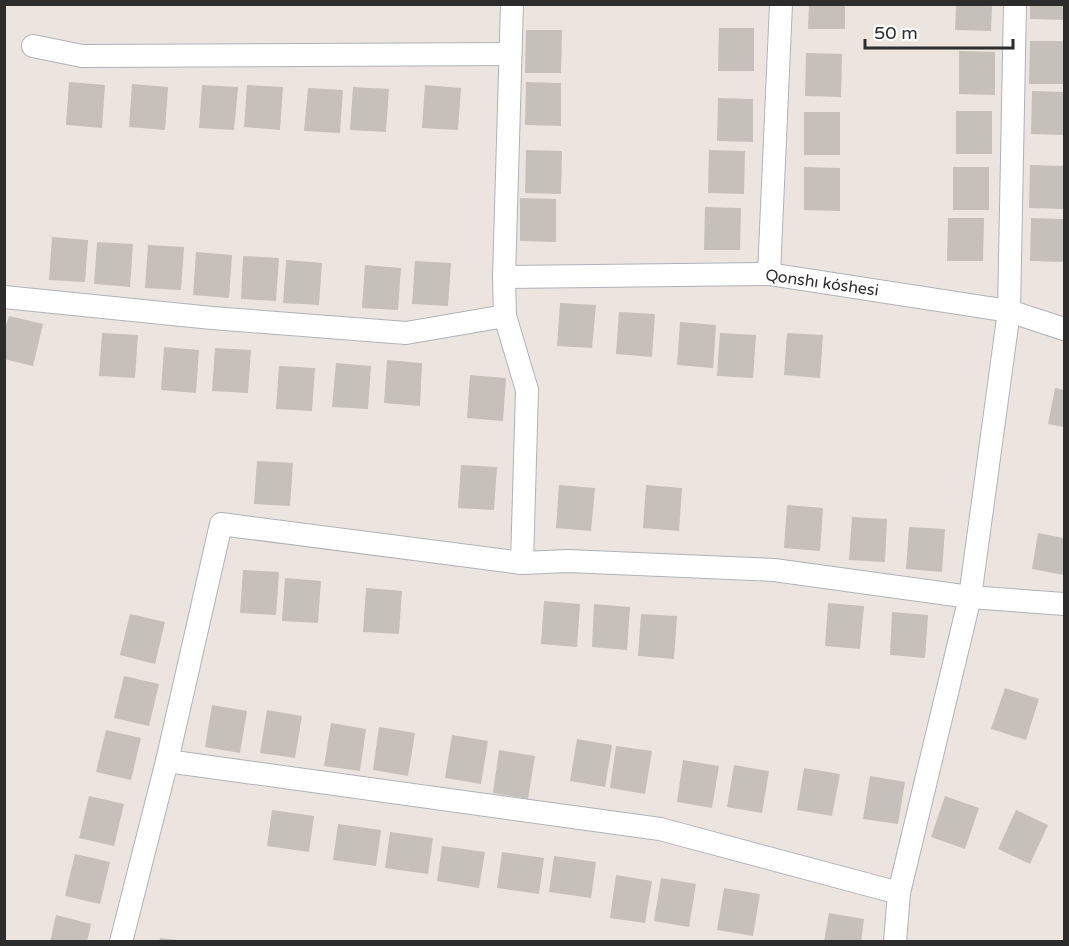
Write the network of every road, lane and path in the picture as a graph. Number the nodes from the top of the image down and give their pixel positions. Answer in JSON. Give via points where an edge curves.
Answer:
{"nodes":[{"id":1,"x":512,"y":4,"type":"edge"},
{"id":2,"x":781,"y":4,"type":"edge"},
{"id":3,"x":1015,"y":4,"type":"edge"},
{"id":4,"x":33,"y":46,"type":"dead end"},
{"id":5,"x":510,"y":54,"type":"junction"},
{"id":6,"x":769,"y":274,"type":"junction"},
{"id":7,"x":504,"y":277,"type":"junction"},
{"id":8,"x":4,"y":297,"type":"edge"},
{"id":9,"x":1009,"y":311,"type":"junction"},
{"id":10,"x":505,"y":316,"type":"junction"},
{"id":11,"x":1065,"y":329,"type":"edge"},
{"id":12,"x":522,"y":563,"type":"junction"},
{"id":13,"x":970,"y":597,"type":"junction"},
{"id":14,"x":1065,"y":604,"type":"edge"},
{"id":15,"x":167,"y":761,"type":"junction"},
{"id":16,"x":899,"y":893,"type":"junction"},
{"id":17,"x":121,"y":942,"type":"edge"},
{"id":18,"x":895,"y":942,"type":"edge"}],
"edges":[{"from":1,"to":5,"type":"street"},
{"from":2,"to":6,"type":"street"},
{"from":3,"to":9,"type":"street"},
{"from":4,"to":5,"type":"street","via":[[82,56]]},
{"from":5,"to":7,"type":"street"},
{"from":6,"to":7,"type":"street","name":"Qonshı kóshesi"},
{"from":6,"to":9,"type":"street","name":"Qonshı kóshesi"},
{"from":7,"to":10,"type":"street"},
{"from":8,"to":10,"type":"street","via":[[406,333]]},
{"from":9,"to":11,"type":"street","name":"Qonshı kóshesi"},
{"from":9,"to":13,"type":"street"},
{"from":10,"to":12,"type":"street","via":[[527,390]]},
{"from":12,"to":13,"type":"street","via":[[568,561],[774,570]]},
{"from":12,"to":15,"type":"street","via":[[221,524]]},
{"from":13,"to":14,"type":"street"},
{"from":13,"to":16,"type":"street"},
{"from":15,"to":16,"type":"street","via":[[660,829]]},
{"from":15,"to":17,"type":"street"},
{"from":16,"to":18,"type":"street"}]}
